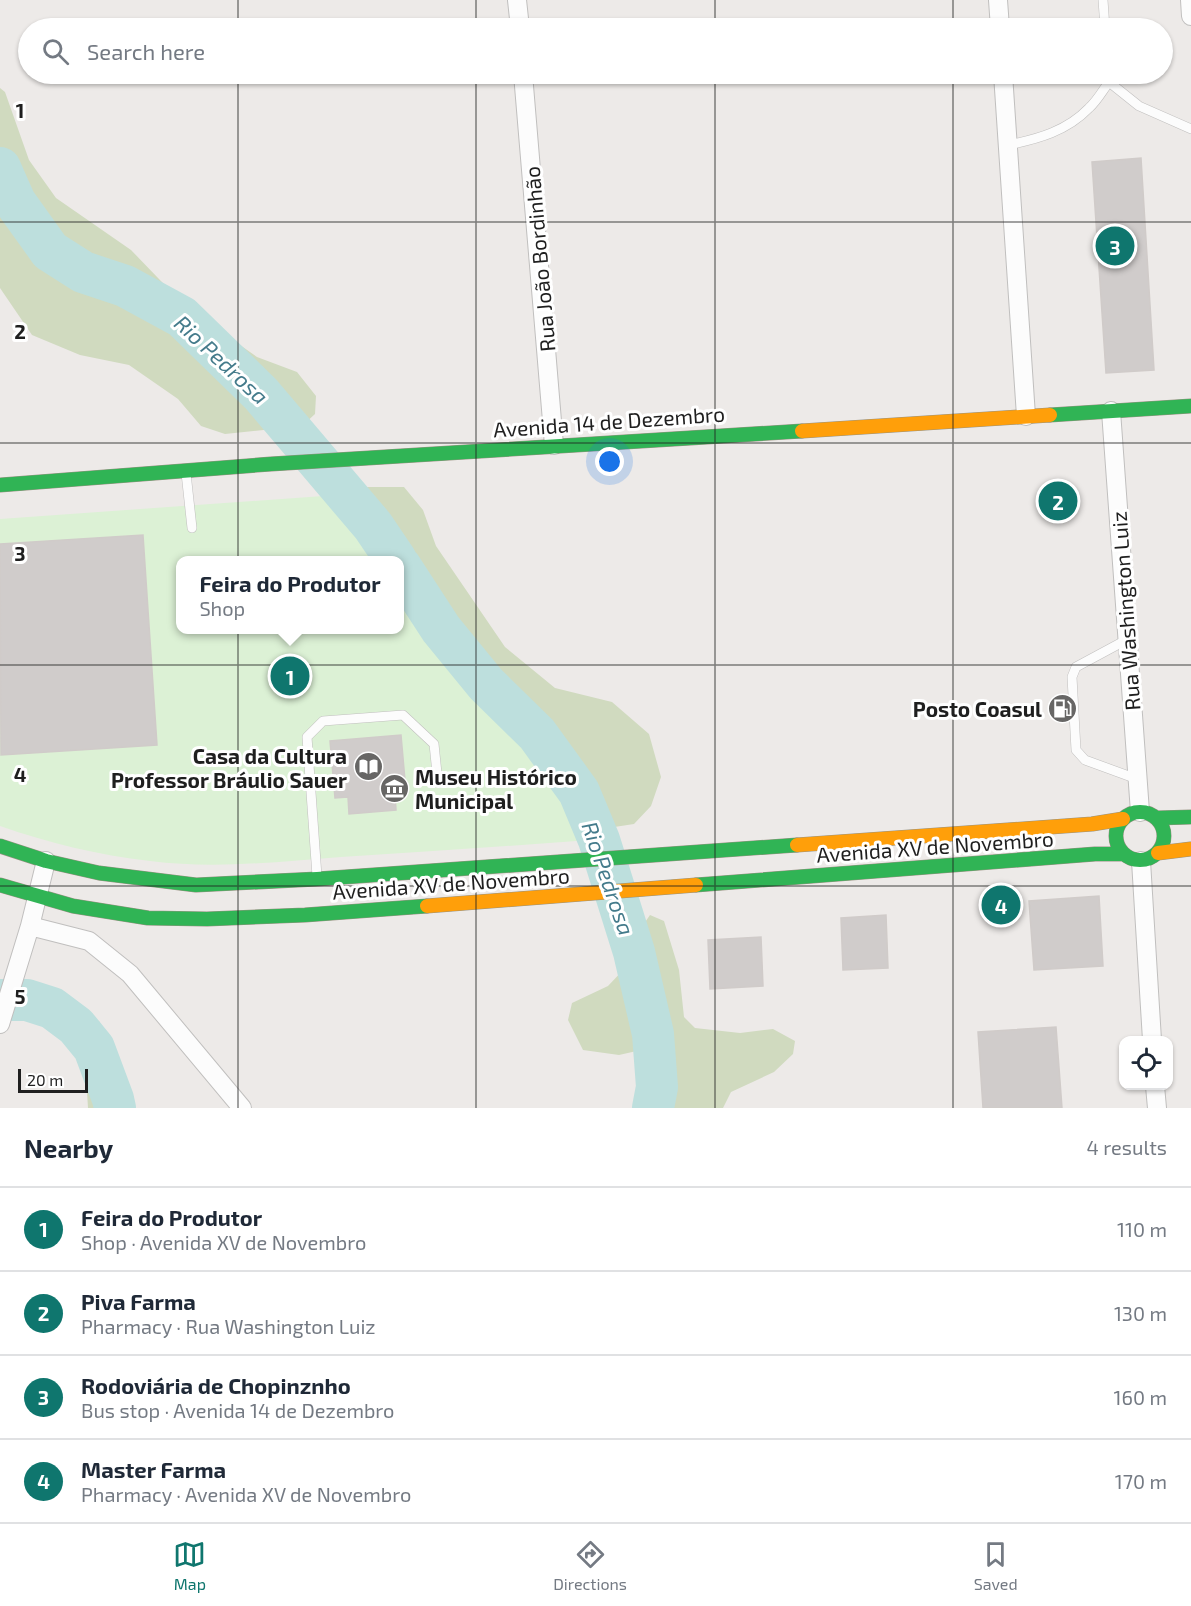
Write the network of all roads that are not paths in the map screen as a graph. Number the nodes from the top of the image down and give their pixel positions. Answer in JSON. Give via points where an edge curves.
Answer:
{"nodes":[{"id":1,"x":517,"y":0,"type":"edge"},
{"id":2,"x":998,"y":0,"type":"edge"},
{"id":3,"x":1103,"y":0,"type":"edge"},
{"id":4,"x":1190,"y":0,"type":"edge"},
{"id":5,"x":1191,"y":16,"type":"edge"},
{"id":6,"x":519,"y":18,"type":"edge"},
{"id":7,"x":999,"y":18,"type":"edge"},
{"id":8,"x":1104,"y":18,"type":"edge"},
{"id":9,"x":524,"y":84,"type":"edge"},
{"id":10,"x":1004,"y":84,"type":"edge"},
{"id":11,"x":1105,"y":84,"type":"edge"},
{"id":12,"x":1115,"y":84,"type":"edge"},
{"id":13,"x":1191,"y":129,"type":"edge"},
{"id":14,"x":1008,"y":145,"type":"junction"},
{"id":15,"x":1191,"y":406,"type":"edge"},
{"id":16,"x":1111,"y":411,"type":"junction"},
{"id":17,"x":1026,"y":416,"type":"junction"},
{"id":18,"x":554,"y":445,"type":"junction"},
{"id":19,"x":185,"y":470,"type":"junction"},
{"id":20,"x":30,"y":482,"type":"junction"},
{"id":21,"x":0,"y":485,"type":"edge"},
{"id":22,"x":0,"y":493,"type":"edge"},
{"id":23,"x":192,"y":528,"type":"dead end"},
{"id":24,"x":1128,"y":639,"type":"junction"},
{"id":25,"x":1137,"y":779,"type":"junction"},
{"id":26,"x":438,"y":783,"type":"dead end"},
{"id":27,"x":1140,"y":812,"type":"junction"},
{"id":28,"x":1191,"y":817,"type":"edge"},
{"id":29,"x":1157,"y":818,"type":"junction"},
{"id":30,"x":1123,"y":819,"type":"junction"},
{"id":31,"x":0,"y":846,"type":"edge"},
{"id":32,"x":1191,"y":849,"type":"edge"},
{"id":33,"x":1158,"y":853,"type":"junction"},
{"id":34,"x":1124,"y":854,"type":"junction"},
{"id":35,"x":46,"y":861,"type":"junction"},
{"id":36,"x":1141,"y":861,"type":"junction"},
{"id":37,"x":317,"y":879,"type":"junction"},
{"id":38,"x":0,"y":885,"type":"edge"},
{"id":39,"x":37,"y":897,"type":"junction"},
{"id":40,"x":30,"y":926,"type":"junction"},
{"id":41,"x":0,"y":1024,"type":"edge"},
{"id":42,"x":1152,"y":1036,"type":"edge"},
{"id":43,"x":1155,"y":1090,"type":"edge"},
{"id":44,"x":242,"y":1108,"type":"edge"},
{"id":45,"x":1157,"y":1108,"type":"edge"}],
"edges":[{"from":1,"to":6,"type":"street"},
{"from":2,"to":7,"type":"street"},
{"from":3,"to":8,"type":"lane"},
{"from":4,"to":5,"type":"street"},
{"from":9,"to":18,"type":"street","name":"Rua João Bordinhão"},
{"from":10,"to":14,"type":"street"},
{"from":11,"to":14,"type":"lane","via":[[1090,108],[1068,125],[1040,138]]},
{"from":12,"to":13,"type":"lane","via":[[1139,106]]},
{"from":14,"to":17,"type":"street"},
{"from":15,"to":16,"type":"main road","name":"Avenida 14 de Dezembro"},
{"from":16,"to":17,"type":"main road","name":"Avenida 14 de Dezembro"},
{"from":16,"to":24,"type":"street","name":"Rua Washington Luiz"},
{"from":17,"to":18,"type":"main road","name":"Avenida 14 de Dezembro"},
{"from":18,"to":19,"type":"main road","name":"Avenida 14 de Dezembro"},
{"from":19,"to":20,"type":"main road","name":"Avenida 14 de Dezembro"},
{"from":19,"to":23,"type":"lane"},
{"from":20,"to":21,"type":"main road","name":"Avenida 14 de Dezembro"},
{"from":20,"to":22,"type":"main road","name":"Avenida 14 de Dezembro"},
{"from":24,"to":25,"type":"street","name":"Rua Washington Luiz"},
{"from":24,"to":25,"type":"lane","via":[[1076,667],[1072,677],[1076,750],[1085,760]]},
{"from":25,"to":27,"type":"street","name":"Rua Washington Luiz"},
{"from":26,"to":37,"type":"lane","via":[[434,744],[403,716],[323,721],[307,737]]},
{"from":27,"to":29,"type":"main road"},
{"from":27,"to":30,"type":"main road"},
{"from":28,"to":29,"type":"main road"},
{"from":29,"to":33,"type":"main road","via":[[1165,836]]},
{"from":30,"to":34,"type":"main road","via":[[1116,837]]},
{"from":30,"to":37,"type":"main road","name":"Avenida XV de Novembro"},
{"from":31,"to":35,"type":"main road","name":"Avenida XV de Novembro"},
{"from":32,"to":33,"type":"main road"},
{"from":33,"to":36,"type":"main road"},
{"from":34,"to":36,"type":"main road"},
{"from":34,"to":39,"type":"main road","name":"Avenida XV de Novembro","via":[[197,920],[146,918]]},
{"from":35,"to":37,"type":"main road","name":"Avenida XV de Novembro","via":[[99,873],[196,885]]},
{"from":35,"to":39,"type":"street"},
{"from":36,"to":42,"type":"street"},
{"from":38,"to":39,"type":"main road","name":"Avenida XV de Novembro"},
{"from":39,"to":40,"type":"street"},
{"from":40,"to":41,"type":"street"},
{"from":40,"to":44,"type":"street","via":[[89,941],[130,974]]},
{"from":43,"to":45,"type":"street"}]}
